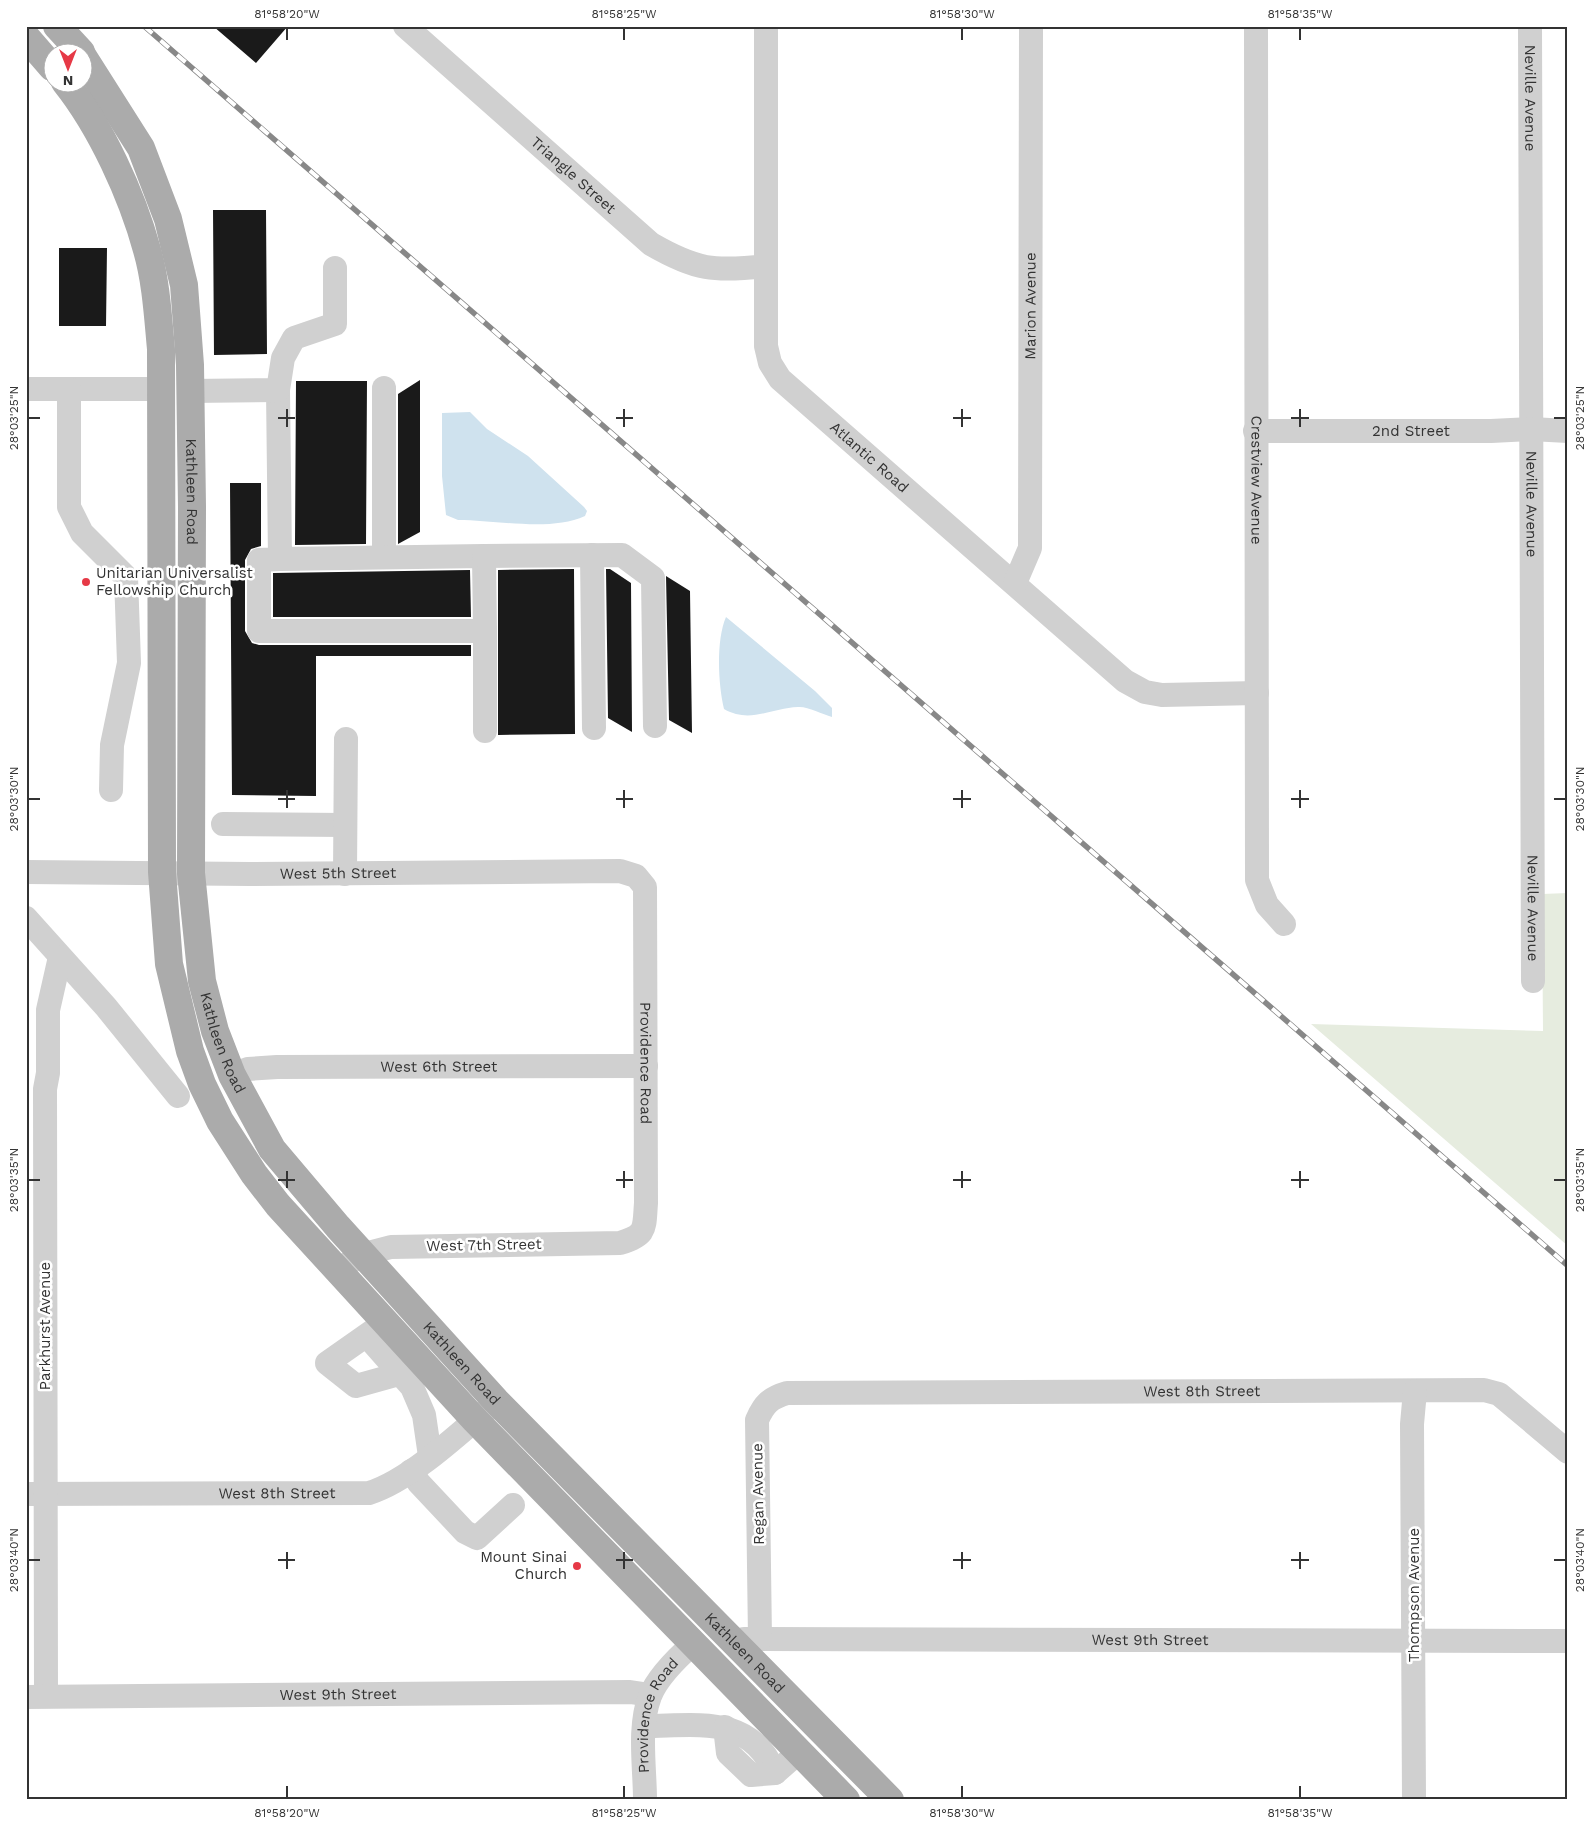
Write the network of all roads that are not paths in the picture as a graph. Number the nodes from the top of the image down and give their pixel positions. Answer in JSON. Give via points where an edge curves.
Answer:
{"nodes":[{"id":1,"x":57,"y":26,"type":"edge"},
{"id":2,"x":405,"y":26,"type":"edge"},
{"id":3,"x":766,"y":26,"type":"edge"},
{"id":4,"x":1031,"y":26,"type":"edge"},
{"id":5,"x":1256,"y":26,"type":"edge"},
{"id":6,"x":1530,"y":26,"type":"edge"},
{"id":7,"x":26,"y":36,"type":"edge"},
{"id":8,"x":71,"y":42,"type":"edge"},
{"id":9,"x":42,"y":55,"type":"edge"},
{"id":10,"x":92,"y":70,"type":"edge"},
{"id":11,"x":73,"y":92,"type":"edge"},
{"id":12,"x":133,"y":209,"type":"junction"},
{"id":13,"x":766,"y":266,"type":"junction"},
{"id":14,"x":335,"y":268,"type":"dead end"},
{"id":15,"x":384,"y":388,"type":"dead end"},
{"id":16,"x":26,"y":389,"type":"edge"},
{"id":17,"x":69,"y":389,"type":"junction"},
{"id":18,"x":161,"y":389,"type":"junction"},
{"id":19,"x":278,"y":390,"type":"junction"},
{"id":20,"x":190,"y":391,"type":"junction"},
{"id":21,"x":1531,"y":429,"type":"junction"},
{"id":22,"x":1255,"y":431,"type":"junction"},
{"id":23,"x":1568,"y":431,"type":"edge"},
{"id":24,"x":192,"y":507,"type":"junction"},
{"id":25,"x":592,"y":555,"type":"junction"},
{"id":26,"x":484,"y":556,"type":"junction"},
{"id":27,"x":384,"y":557,"type":"junction"},
{"id":28,"x":280,"y":559,"type":"junction"},
{"id":29,"x":1015,"y":583,"type":"junction"},
{"id":30,"x":485,"y":630,"type":"junction"},
{"id":31,"x":1257,"y":693,"type":"junction"},
{"id":32,"x":654,"y":726,"type":"dead end"},
{"id":33,"x":594,"y":728,"type":"dead end"},
{"id":34,"x":485,"y":731,"type":"dead end"},
{"id":35,"x":346,"y":739,"type":"dead end"},
{"id":36,"x":111,"y":790,"type":"dead end"},
{"id":37,"x":223,"y":824,"type":"dead end"},
{"id":38,"x":345,"y":825,"type":"junction"},
{"id":39,"x":26,"y":872,"type":"edge"},
{"id":40,"x":162,"y":872,"type":"junction"},
{"id":41,"x":191,"y":873,"type":"junction"},
{"id":42,"x":345,"y":874,"type":"junction"},
{"id":43,"x":645,"y":887,"type":"joint"},
{"id":44,"x":26,"y":918,"type":"edge"},
{"id":45,"x":1284,"y":924,"type":"dead end"},
{"id":46,"x":60,"y":957,"type":"junction"},
{"id":47,"x":1533,"y":981,"type":"dead end"},
{"id":48,"x":646,"y":1066,"type":"junction"},
{"id":49,"x":232,"y":1075,"type":"junction"},
{"id":50,"x":36,"y":1089,"type":"edge"},
{"id":51,"x":178,"y":1096,"type":"dead end"},
{"id":52,"x":636,"y":1238,"type":"joint"},
{"id":53,"x":364,"y":1254,"type":"junction"},
{"id":54,"x":337,"y":1270,"type":"junction"},
{"id":55,"x":36,"y":1286,"type":"edge"},
{"id":56,"x":375,"y":1329,"type":"junction"},
{"id":57,"x":414,"y":1378,"type":"junction"},
{"id":58,"x":1415,"y":1391,"type":"junction"},
{"id":59,"x":814,"y":1392,"type":"joint"},
{"id":60,"x":496,"y":1401,"type":"junction"},
{"id":61,"x":475,"y":1420,"type":"junction"},
{"id":62,"x":1568,"y":1452,"type":"edge"},
{"id":63,"x":430,"y":1456,"type":"junction"},
{"id":64,"x":411,"y":1471,"type":"junction"},
{"id":65,"x":36,"y":1494,"type":"edge"},
{"id":66,"x":513,"y":1505,"type":"dead end"},
{"id":67,"x":597,"y":1545,"type":"junction"},
{"id":68,"x":732,"y":1639,"type":"junction"},
{"id":69,"x":760,"y":1640,"type":"junction"},
{"id":70,"x":1414,"y":1641,"type":"junction"},
{"id":71,"x":1568,"y":1641,"type":"edge"},
{"id":72,"x":694,"y":1643,"type":"junction"},
{"id":73,"x":650,"y":1695,"type":"junction"},
{"id":74,"x":36,"y":1697,"type":"edge"},
{"id":75,"x":753,"y":1704,"type":"junction"},
{"id":76,"x":644,"y":1726,"type":"junction"},
{"id":77,"x":725,"y":1727,"type":"junction"},
{"id":78,"x":799,"y":1752,"type":"junction"},
{"id":79,"x":645,"y":1800,"type":"edge"},
{"id":80,"x":846,"y":1800,"type":"edge"},
{"id":81,"x":890,"y":1800,"type":"edge"},
{"id":82,"x":1414,"y":1800,"type":"edge"}],
"edges":[{"from":1,"to":8,"type":"main road","name":"Kathleen Road"},
{"from":2,"to":13,"type":"street","name":"Triangle Street","via":[[651,244],[677,259],[703,268],[728,270]]},
{"from":3,"to":13,"type":"street","name":"Atlantic Road"},
{"from":4,"to":29,"type":"street","name":"Marion Avenue","via":[[1030,548]]},
{"from":5,"to":22,"type":"street","name":"Crestview Avenue"},
{"from":6,"to":21,"type":"street","name":"Neville Avenue"},
{"from":7,"to":9,"type":"main road"},
{"from":10,"to":20,"type":"main road","name":"Kathleen Road","via":[[141,148],[168,219],[184,285]]},
{"from":11,"to":12,"type":"main road","name":"Kathleen Road","via":[[107,151]]},
{"from":12,"to":18,"type":"main road","name":"Kathleen Road","via":[[148,251],[159,321]]},
{"from":12,"to":20,"type":"main road","via":[[161,244],[168,272],[177,362]]},
{"from":13,"to":29,"type":"street","name":"Atlantic Road","via":[[766,346],[770,363],[780,379]]},
{"from":14,"to":19,"type":"street","via":[[336,324],[294,338],[283,358]]},
{"from":15,"to":27,"type":"street"},
{"from":16,"to":17,"type":"street"},
{"from":17,"to":18,"type":"street"},
{"from":17,"to":36,"type":"street","via":[[68,507],[82,533],[126,576],[129,663],[112,745]]},
{"from":18,"to":24,"type":"main road","via":[[174,406],[178,421],[181,474]]},
{"from":18,"to":40,"type":"main road","name":"Kathleen Road"},
{"from":19,"to":20,"type":"street"},
{"from":19,"to":28,"type":"street"},
{"from":20,"to":24,"type":"main road","name":"Kathleen Road"},
{"from":21,"to":22,"type":"street","name":"2nd Street"},
{"from":21,"to":23,"type":"street","name":"2nd Street"},
{"from":21,"to":47,"type":"street","name":"Neville Avenue"},
{"from":22,"to":31,"type":"street","name":"Crestview Avenue"},
{"from":24,"to":41,"type":"main road","name":"Kathleen Road"},
{"from":25,"to":26,"type":"street"},
{"from":25,"to":32,"type":"street","via":[[622,555],[653,578]]},
{"from":25,"to":33,"type":"street"},
{"from":26,"to":27,"type":"street"},
{"from":26,"to":30,"type":"street"},
{"from":27,"to":28,"type":"street"},
{"from":28,"to":30,"type":"street","via":[[259,560],[259,630]]},
{"from":29,"to":31,"type":"street","name":"Atlantic Road","via":[[1125,681],[1145,692],[1162,695]]},
{"from":30,"to":34,"type":"street"},
{"from":31,"to":45,"type":"street","name":"Crestview Avenue","via":[[1257,880],[1268,906]]},
{"from":35,"to":38,"type":"street"},
{"from":37,"to":38,"type":"street"},
{"from":38,"to":42,"type":"street"},
{"from":39,"to":40,"type":"street","name":"West 5th Street"},
{"from":40,"to":41,"type":"street","name":"West 5th Street"},
{"from":40,"to":54,"type":"main road","name":"Kathleen Road","via":[[169,964],[190,1051],[202,1084],[220,1121],[254,1174]]},
{"from":41,"to":42,"type":"street","name":"West 5th Street"},
{"from":41,"to":49,"type":"main road","name":"Kathleen Road","via":[[202,980],[215,1031]]},
{"from":42,"to":43,"type":"street","name":"West 5th Street","via":[[620,871],[636,876]]},
{"from":43,"to":48,"type":"street","name":"Providence Road"},
{"from":44,"to":46,"type":"street"},
{"from":46,"to":50,"type":"street","name":"Parkhurst Avenue","via":[[48,1010],[48,1073]]},
{"from":46,"to":51,"type":"street","via":[[106,1007]]},
{"from":48,"to":49,"type":"street","name":"West 6th Street","via":[[277,1067],[248,1069]]},
{"from":48,"to":52,"type":"street","name":"Providence Road","via":[[646,1203],[644,1228]]},
{"from":49,"to":53,"type":"main road","name":"Kathleen Road","via":[[272,1149]]},
{"from":50,"to":55,"type":"street","name":"Parkhurst Avenue"},
{"from":52,"to":53,"type":"street","name":"West 7th Street","via":[[620,1243],[391,1247]]},
{"from":53,"to":54,"type":"street","name":"West 7th Street"},
{"from":53,"to":60,"type":"main road","name":"Kathleen Road"},
{"from":54,"to":56,"type":"main road","name":"Kathleen Road"},
{"from":55,"to":65,"type":"street","name":"Parkhurst Avenue"},
{"from":56,"to":57,"type":"main road","name":"Kathleen Road"},
{"from":56,"to":57,"type":"street","via":[[328,1364],[356,1386]]},
{"from":57,"to":61,"type":"main road","name":"Kathleen Road"},
{"from":57,"to":63,"type":"street"},
{"from":58,"to":59,"type":"street","name":"West 8th Street"},
{"from":58,"to":62,"type":"street","name":"West 8th Street","via":[[1484,1390],[1499,1394]]},
{"from":58,"to":70,"type":"street","name":"Thompson Avenue","via":[[1412,1424]]},
{"from":59,"to":69,"type":"street","name":"Regan Avenue","via":[[772,1397],[763,1406],[757,1420]]},
{"from":60,"to":61,"type":"street","name":"West 8th Street"},
{"from":60,"to":68,"type":"main road","name":"Kathleen Road"},
{"from":61,"to":63,"type":"street","name":"West 8th Street"},
{"from":61,"to":67,"type":"main road","name":"Kathleen Road"},
{"from":63,"to":64,"type":"street","name":"West 8th Street"},
{"from":64,"to":65,"type":"street","name":"West 8th Street","via":[[384,1488],[369,1493]]},
{"from":64,"to":66,"type":"street","via":[[472,1537],[477,1538]]},
{"from":65,"to":74,"type":"street","name":"Parkhurst Avenue"},
{"from":67,"to":68,"type":"main road","via":[[620,1551],[699,1632],[716,1639]]},
{"from":67,"to":72,"type":"main road","name":"Kathleen Road"},
{"from":68,"to":69,"type":"street","name":"West 9th Street"},
{"from":68,"to":81,"type":"main road","name":"Kathleen Road"},
{"from":69,"to":70,"type":"street","name":"West 9th Street"},
{"from":70,"to":71,"type":"street","name":"West 9th Street"},
{"from":70,"to":82,"type":"street","name":"Thompson Avenue"},
{"from":72,"to":73,"type":"street","name":"Providence Road","via":[[674,1661]]},
{"from":72,"to":75,"type":"main road","name":"Kathleen Road"},
{"from":73,"to":74,"type":"street","name":"West 9th Street","via":[[620,1692]]},
{"from":73,"to":76,"type":"street","name":"Providence Road"},
{"from":75,"to":77,"type":"street"},
{"from":75,"to":78,"type":"main road","name":"Kathleen Road"},
{"from":76,"to":77,"type":"street"},
{"from":76,"to":79,"type":"street","name":"Providence Road"},
{"from":77,"to":78,"type":"street","via":[[728,1754],[751,1775],[775,1773]]},
{"from":78,"to":80,"type":"main road","name":"Kathleen Road"}]}
